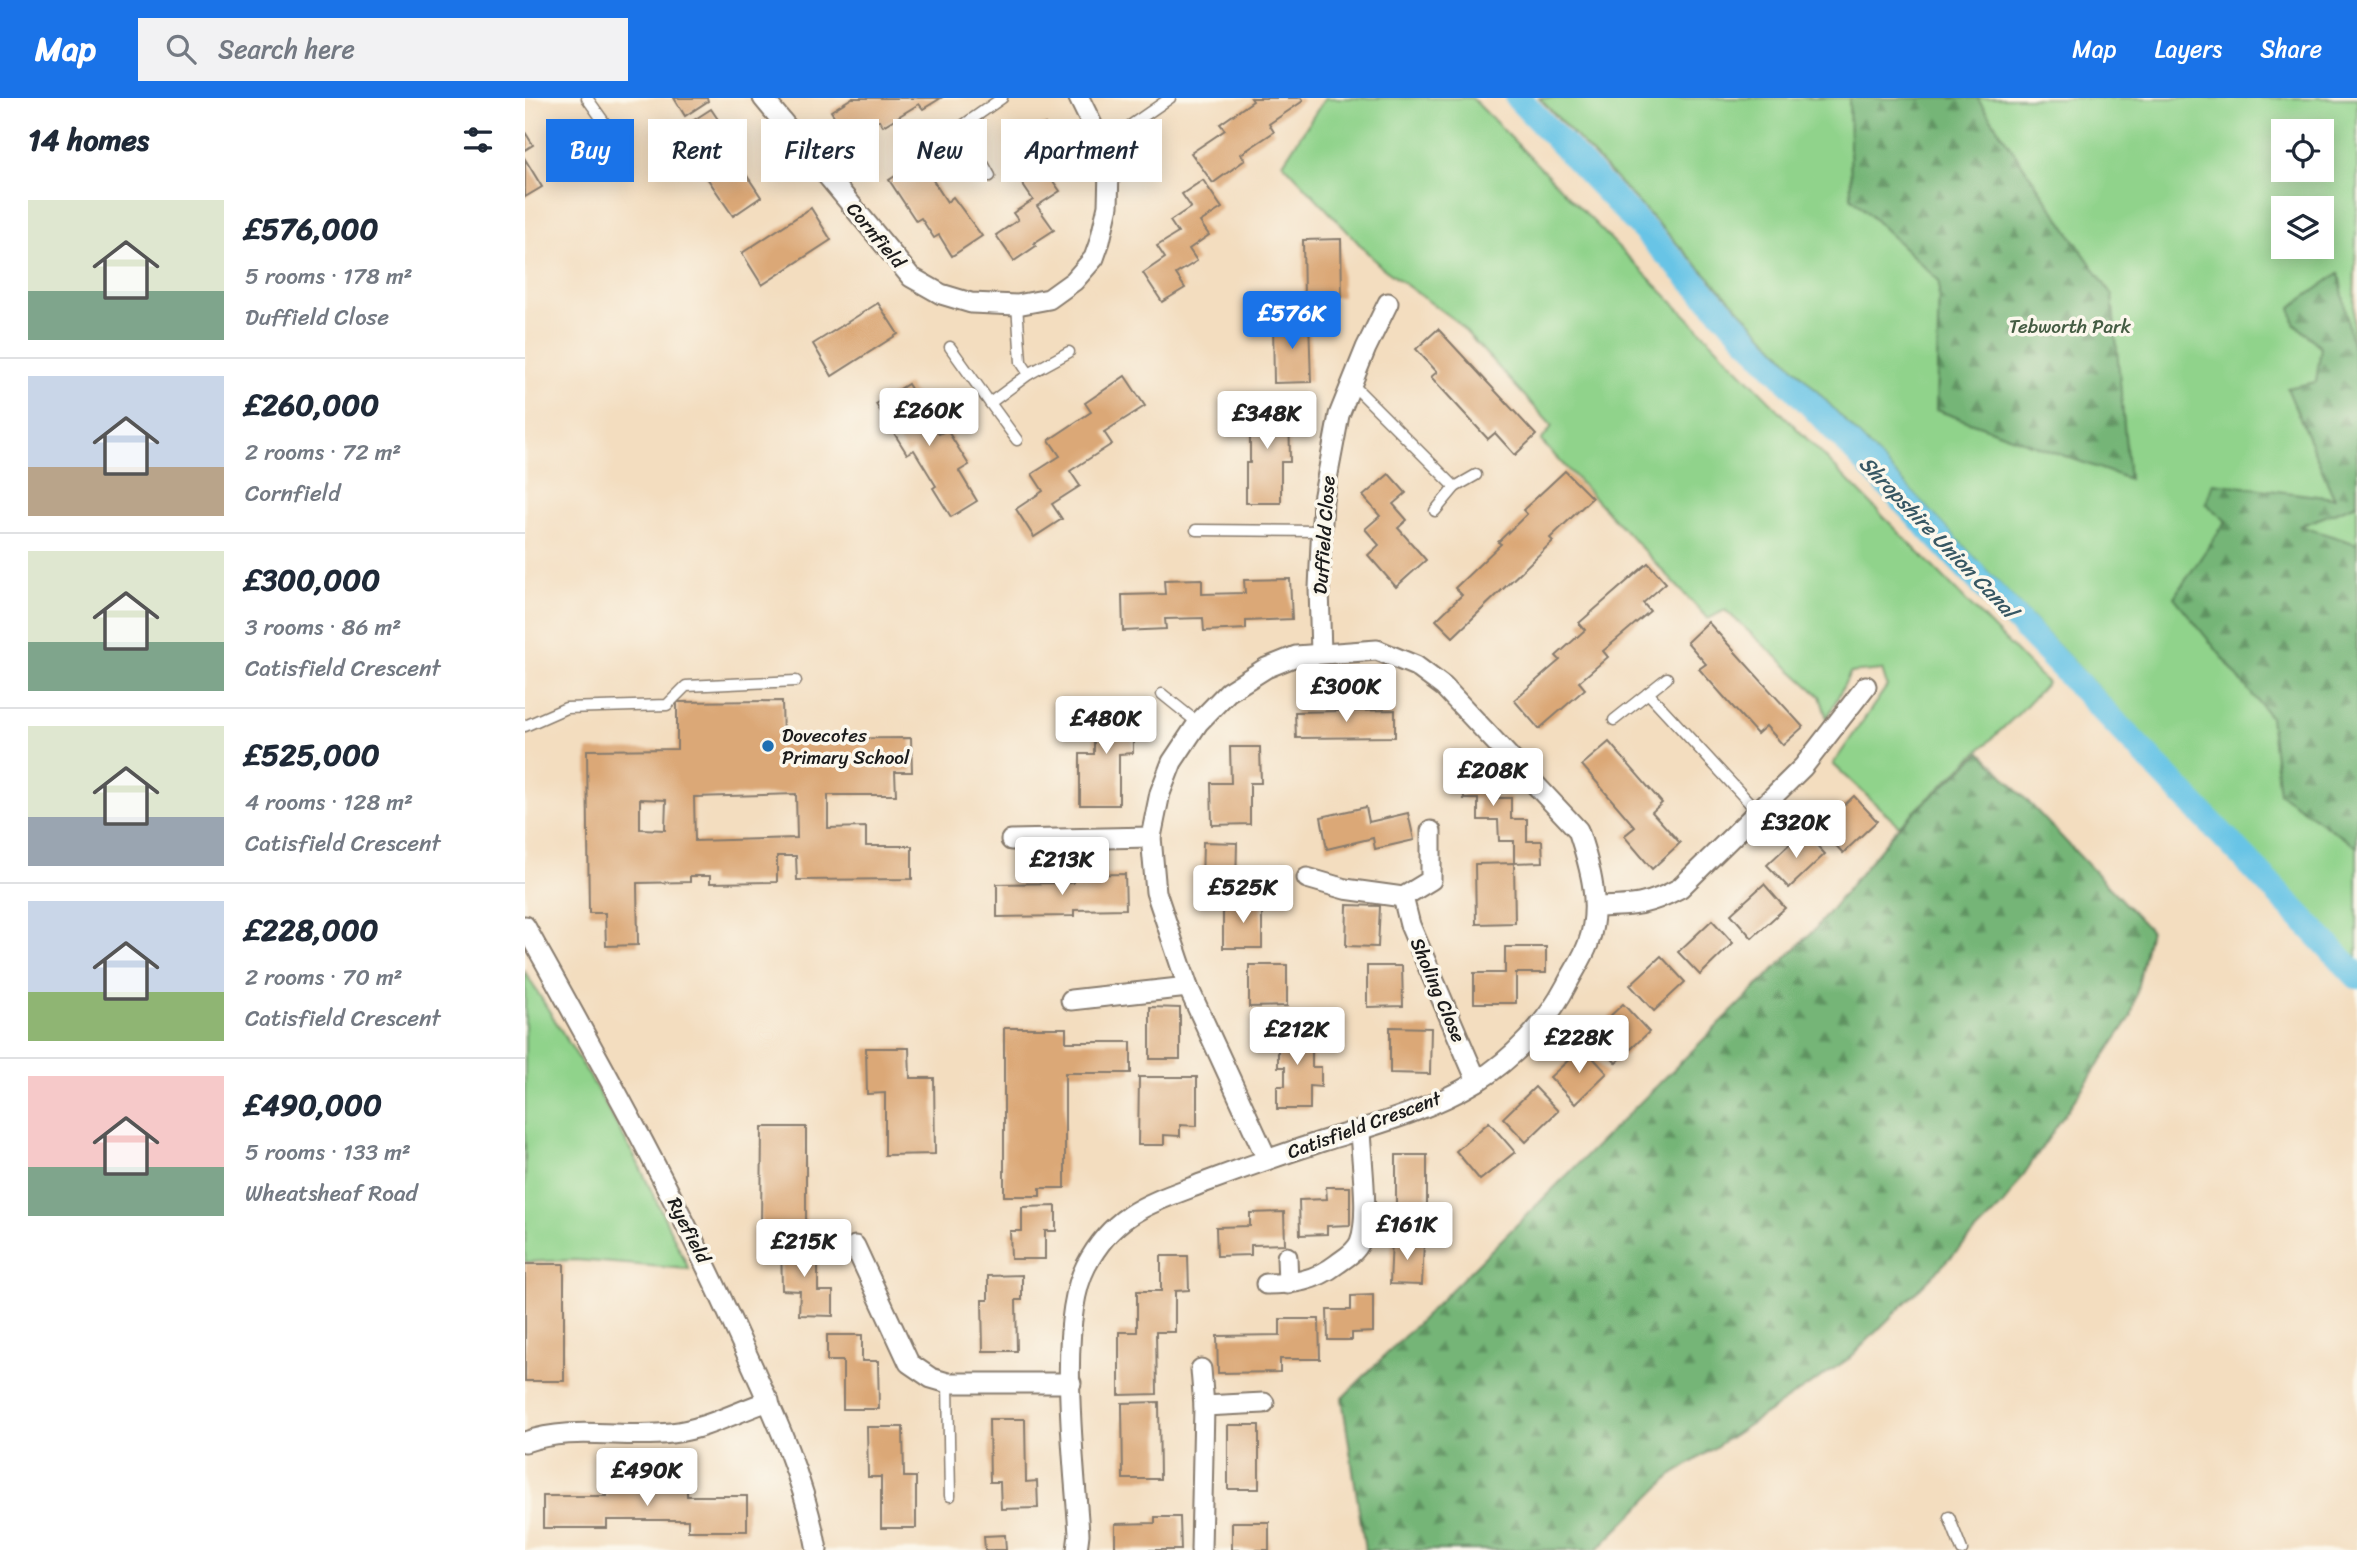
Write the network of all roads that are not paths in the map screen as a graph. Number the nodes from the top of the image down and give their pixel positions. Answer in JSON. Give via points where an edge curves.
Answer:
{"nodes":[{"id":1,"x":587,"y":98,"type":"edge"},
{"id":2,"x":763,"y":98,"type":"edge"},
{"id":3,"x":1002,"y":98,"type":"edge"},
{"id":4,"x":1079,"y":98,"type":"edge"},
{"id":5,"x":1170,"y":98,"type":"edge"},
{"id":6,"x":602,"y":119,"type":"edge"},
{"id":7,"x":1089,"y":119,"type":"edge"},
{"id":8,"x":1140,"y":119,"type":"edge"},
{"id":9,"x":990,"y":176,"type":"dead end"},
{"id":10,"x":1109,"y":182,"type":"edge"},
{"id":11,"x":1388,"y":303,"type":"dead end"},
{"id":12,"x":1017,"y":305,"type":"junction"},
{"id":13,"x":950,"y":347,"type":"dead end"},
{"id":14,"x":1069,"y":352,"type":"dead end"},
{"id":15,"x":1029,"y":374,"type":"junction"},
{"id":16,"x":1352,"y":384,"type":"junction"},
{"id":17,"x":991,"y":403,"type":"junction"},
{"id":18,"x":1017,"y":440,"type":"dead end"},
{"id":19,"x":1476,"y":475,"type":"dead end"},
{"id":20,"x":1455,"y":487,"type":"junction"},
{"id":21,"x":1435,"y":511,"type":"dead end"},
{"id":22,"x":1196,"y":530,"type":"dead end"},
{"id":23,"x":1322,"y":531,"type":"junction"},
{"id":24,"x":1321,"y":653,"type":"junction"},
{"id":25,"x":1667,"y":678,"type":"dead end"},
{"id":26,"x":796,"y":681,"type":"dead end"},
{"id":27,"x":1866,"y":686,"type":"dead end"},
{"id":28,"x":1649,"y":693,"type":"junction"},
{"id":29,"x":1162,"y":694,"type":"dead end"},
{"id":30,"x":1614,"y":720,"type":"dead end"},
{"id":31,"x":1198,"y":723,"type":"junction"},
{"id":32,"x":525,"y":726,"type":"edge"},
{"id":33,"x":1757,"y":811,"type":"junction"},
{"id":34,"x":1431,"y":831,"type":"dead end"},
{"id":35,"x":1151,"y":837,"type":"junction"},
{"id":36,"x":1011,"y":840,"type":"dead end"},
{"id":37,"x":1307,"y":878,"type":"dead end"},
{"id":38,"x":1403,"y":897,"type":"junction"},
{"id":39,"x":1595,"y":907,"type":"junction"},
{"id":40,"x":525,"y":926,"type":"edge"},
{"id":41,"x":1188,"y":987,"type":"junction"},
{"id":42,"x":1071,"y":1000,"type":"dead end"},
{"id":43,"x":1477,"y":1081,"type":"junction"},
{"id":44,"x":1360,"y":1130,"type":"junction"},
{"id":45,"x":1267,"y":1159,"type":"junction"},
{"id":46,"x":856,"y":1247,"type":"dead end"},
{"id":47,"x":1287,"y":1257,"type":"dead end"},
{"id":48,"x":1266,"y":1284,"type":"dead end"},
{"id":49,"x":1288,"y":1284,"type":"junction"},
{"id":50,"x":1201,"y":1369,"type":"dead end"},
{"id":51,"x":948,"y":1383,"type":"junction"},
{"id":52,"x":1070,"y":1383,"type":"junction"},
{"id":53,"x":769,"y":1401,"type":"junction"},
{"id":54,"x":1264,"y":1404,"type":"dead end"},
{"id":55,"x":1204,"y":1406,"type":"junction"},
{"id":56,"x":525,"y":1443,"type":"edge"},
{"id":57,"x":950,"y":1496,"type":"dead end"},
{"id":58,"x":1949,"y":1517,"type":"dead end"},
{"id":59,"x":817,"y":1550,"type":"edge"},
{"id":60,"x":1077,"y":1550,"type":"edge"},
{"id":61,"x":1201,"y":1550,"type":"edge"},
{"id":62,"x":1962,"y":1550,"type":"edge"}],
"edges":[{"from":1,"to":6,"type":"lane"},
{"from":2,"to":12,"type":"street","name":"Cornfield","via":[[911,277],[941,294],[971,303]]},
{"from":3,"to":9,"type":"lane","via":[[962,127]]},
{"from":4,"to":7,"type":"street","name":"Cornfield"},
{"from":5,"to":8,"type":"lane"},
{"from":10,"to":12,"type":"street","name":"Cornfield","via":[[1108,206],[1094,258],[1074,281],[1049,299]]},
{"from":11,"to":16,"type":"street","name":"Duffield Close"},
{"from":12,"to":15,"type":"lane","via":[[1021,362]]},
{"from":13,"to":17,"type":"lane"},
{"from":14,"to":15,"type":"lane"},
{"from":15,"to":17,"type":"lane"},
{"from":16,"to":20,"type":"lane"},
{"from":16,"to":23,"type":"street","name":"Duffield Close","via":[[1339,415],[1323,500]]},
{"from":17,"to":18,"type":"lane"},
{"from":19,"to":20,"type":"lane"},
{"from":20,"to":21,"type":"lane"},
{"from":22,"to":23,"type":"lane"},
{"from":23,"to":24,"type":"street","name":"Duffield Close"},
{"from":24,"to":31,"type":"street","name":"Catisfield Crescent","via":[[1296,656],[1266,668],[1228,692]]},
{"from":24,"to":39,"type":"street","name":"Catisfield Crescent","via":[[1377,650],[1416,666],[1444,687],[1578,830]]},
{"from":25,"to":28,"type":"lane"},
{"from":26,"to":32,"type":"lane","via":[[687,686],[667,705],[566,708]]},
{"from":27,"to":33,"type":"street","via":[[1803,768]]},
{"from":28,"to":30,"type":"lane"},
{"from":28,"to":33,"type":"lane"},
{"from":29,"to":31,"type":"lane"},
{"from":31,"to":35,"type":"street","name":"Catisfield Crescent","via":[[1172,762]]},
{"from":33,"to":39,"type":"street","via":[[1680,888],[1639,906]]},
{"from":34,"to":38,"type":"street","via":[[1431,880]]},
{"from":35,"to":36,"type":"street"},
{"from":35,"to":41,"type":"street","name":"Catisfield Crescent","via":[[1156,892]]},
{"from":37,"to":38,"type":"street"},
{"from":38,"to":43,"type":"street","name":"Sholing Close","via":[[1410,925]]},
{"from":39,"to":43,"type":"street","name":"Catisfield Crescent","via":[[1588,943],[1562,993],[1527,1041]]},
{"from":40,"to":53,"type":"street","name":"Ryefield","via":[[666,1185]]},
{"from":41,"to":42,"type":"street"},
{"from":41,"to":45,"type":"street","name":"Catisfield Crescent"},
{"from":43,"to":44,"type":"street","name":"Catisfield Crescent","via":[[1432,1104]]},
{"from":44,"to":45,"type":"street","name":"Catisfield Crescent"},
{"from":44,"to":49,"type":"street","via":[[1365,1223],[1360,1244],[1327,1272]]},
{"from":45,"to":52,"type":"street","name":"Catisfield Crescent","via":[[1142,1206],[1101,1241],[1077,1291]]},
{"from":46,"to":51,"type":"street","via":[[909,1363]]},
{"from":47,"to":49,"type":"street"},
{"from":48,"to":49,"type":"street"},
{"from":50,"to":55,"type":"street"},
{"from":51,"to":52,"type":"street"},
{"from":51,"to":57,"type":"lane"},
{"from":52,"to":60,"type":"street","name":"Catisfield Crescent"},
{"from":53,"to":56,"type":"street","via":[[709,1425],[672,1433],[566,1434]]},
{"from":53,"to":59,"type":"street","name":"Ryefield","via":[[799,1476]]},
{"from":54,"to":55,"type":"street"},
{"from":55,"to":61,"type":"street"},
{"from":58,"to":62,"type":"lane"}]}
